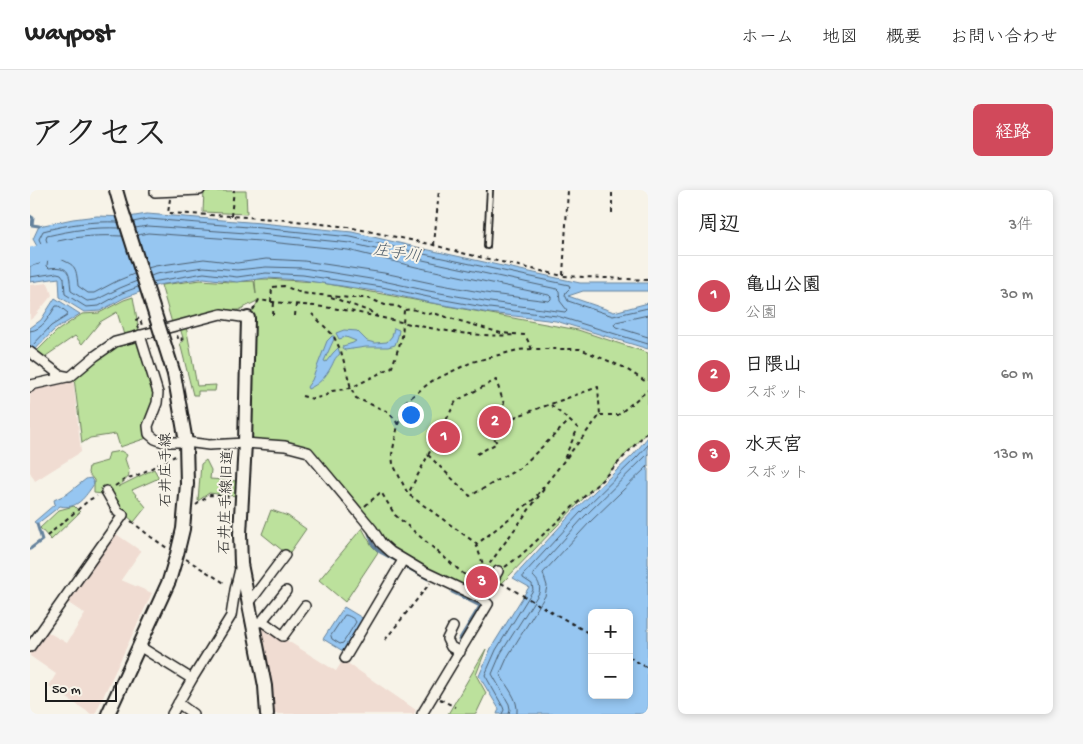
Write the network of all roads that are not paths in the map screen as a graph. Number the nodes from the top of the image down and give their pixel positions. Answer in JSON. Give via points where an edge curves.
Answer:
{"nodes":[{"id":1,"x":116,"y":190,"type":"edge"},
{"id":2,"x":200,"y":190,"type":"edge"},
{"id":3,"x":490,"y":190,"type":"edge"},
{"id":4,"x":171,"y":191,"type":"edge"},
{"id":5,"x":155,"y":192,"type":"dead end"},
{"id":6,"x":488,"y":246,"type":"dead end"},
{"id":7,"x":248,"y":318,"type":"joint"},
{"id":8,"x":140,"y":335,"type":"junction"},
{"id":9,"x":33,"y":354,"type":"edge"},
{"id":10,"x":70,"y":377,"type":"junction"},
{"id":11,"x":30,"y":387,"type":"edge"},
{"id":12,"x":186,"y":442,"type":"junction"},
{"id":13,"x":245,"y":443,"type":"junction"},
{"id":14,"x":106,"y":491,"type":"dead end"},
{"id":15,"x":285,"y":554,"type":"dead end"},
{"id":16,"x":403,"y":560,"type":"junction"},
{"id":17,"x":242,"y":564,"type":"junction"},
{"id":18,"x":498,"y":572,"type":"road end"},
{"id":19,"x":286,"y":591,"type":"dead end"},
{"id":20,"x":482,"y":600,"type":"junction"},
{"id":21,"x":249,"y":603,"type":"junction"},
{"id":22,"x":305,"y":606,"type":"dead end"},
{"id":23,"x":258,"y":622,"type":"junction"},
{"id":24,"x":453,"y":627,"type":"dead end"},
{"id":25,"x":140,"y":646,"type":"junction"},
{"id":26,"x":30,"y":647,"type":"edge"},
{"id":27,"x":460,"y":652,"type":"junction"},
{"id":28,"x":345,"y":658,"type":"dead end"},
{"id":29,"x":192,"y":679,"type":"junction"},
{"id":30,"x":178,"y":703,"type":"junction"},
{"id":31,"x":108,"y":714,"type":"edge"},
{"id":32,"x":172,"y":714,"type":"edge"},
{"id":33,"x":193,"y":714,"type":"edge"},
{"id":34,"x":267,"y":714,"type":"edge"},
{"id":35,"x":422,"y":714,"type":"edge"}],
"edges":[{"from":1,"to":12,"type":"main road","name":"石井庄手線","bridge":true,"via":[[174,374]]},
{"from":2,"to":4,"type":"street"},
{"from":3,"to":6,"type":"lane"},
{"from":4,"to":5,"type":"street"},
{"from":7,"to":8,"type":"street","via":[[221,314]]},
{"from":7,"to":13,"type":"main road","name":"石井庄手線旧道"},
{"from":8,"to":10,"type":"street","via":[[115,342]]},
{"from":8,"to":12,"type":"street","via":[[158,392],[148,426],[149,434],[163,442]]},
{"from":9,"to":10,"type":"street","via":[[60,375]]},
{"from":10,"to":11,"type":"street"},
{"from":12,"to":13,"type":"street","via":[[209,445]]},
{"from":12,"to":25,"type":"main road","name":"石井庄手線","via":[[183,529],[172,551],[169,581]]},
{"from":13,"to":16,"type":"street","via":[[285,446],[308,452],[381,543]]},
{"from":13,"to":17,"type":"main road","name":"石井庄手線旧道","via":[[240,534]]},
{"from":14,"to":26,"type":"street","via":[[123,515]]},
{"from":15,"to":21,"type":"street"},
{"from":16,"to":20,"type":"street"},
{"from":16,"to":28,"type":"street"},
{"from":17,"to":21,"type":"main road","name":"石井庄手線旧道"},
{"from":17,"to":29,"type":"street","via":[[231,616]]},
{"from":18,"to":20,"type":"street"},
{"from":19,"to":23,"type":"street"},
{"from":20,"to":27,"type":"street","via":[[488,604]]},
{"from":21,"to":23,"type":"main road","name":"石井庄手線旧道"},
{"from":22,"to":23,"type":"street","via":[[283,636]]},
{"from":23,"to":34,"type":"main road","name":"石井庄手線旧道"},
{"from":24,"to":27,"type":"street","via":[[447,639],[451,647]]},
{"from":25,"to":29,"type":"street"},
{"from":25,"to":31,"type":"main road","name":"石井庄手線"},
{"from":27,"to":35,"type":"street"},
{"from":29,"to":30,"type":"street"},
{"from":30,"to":32,"type":"street"},
{"from":30,"to":33,"type":"street"}]}
